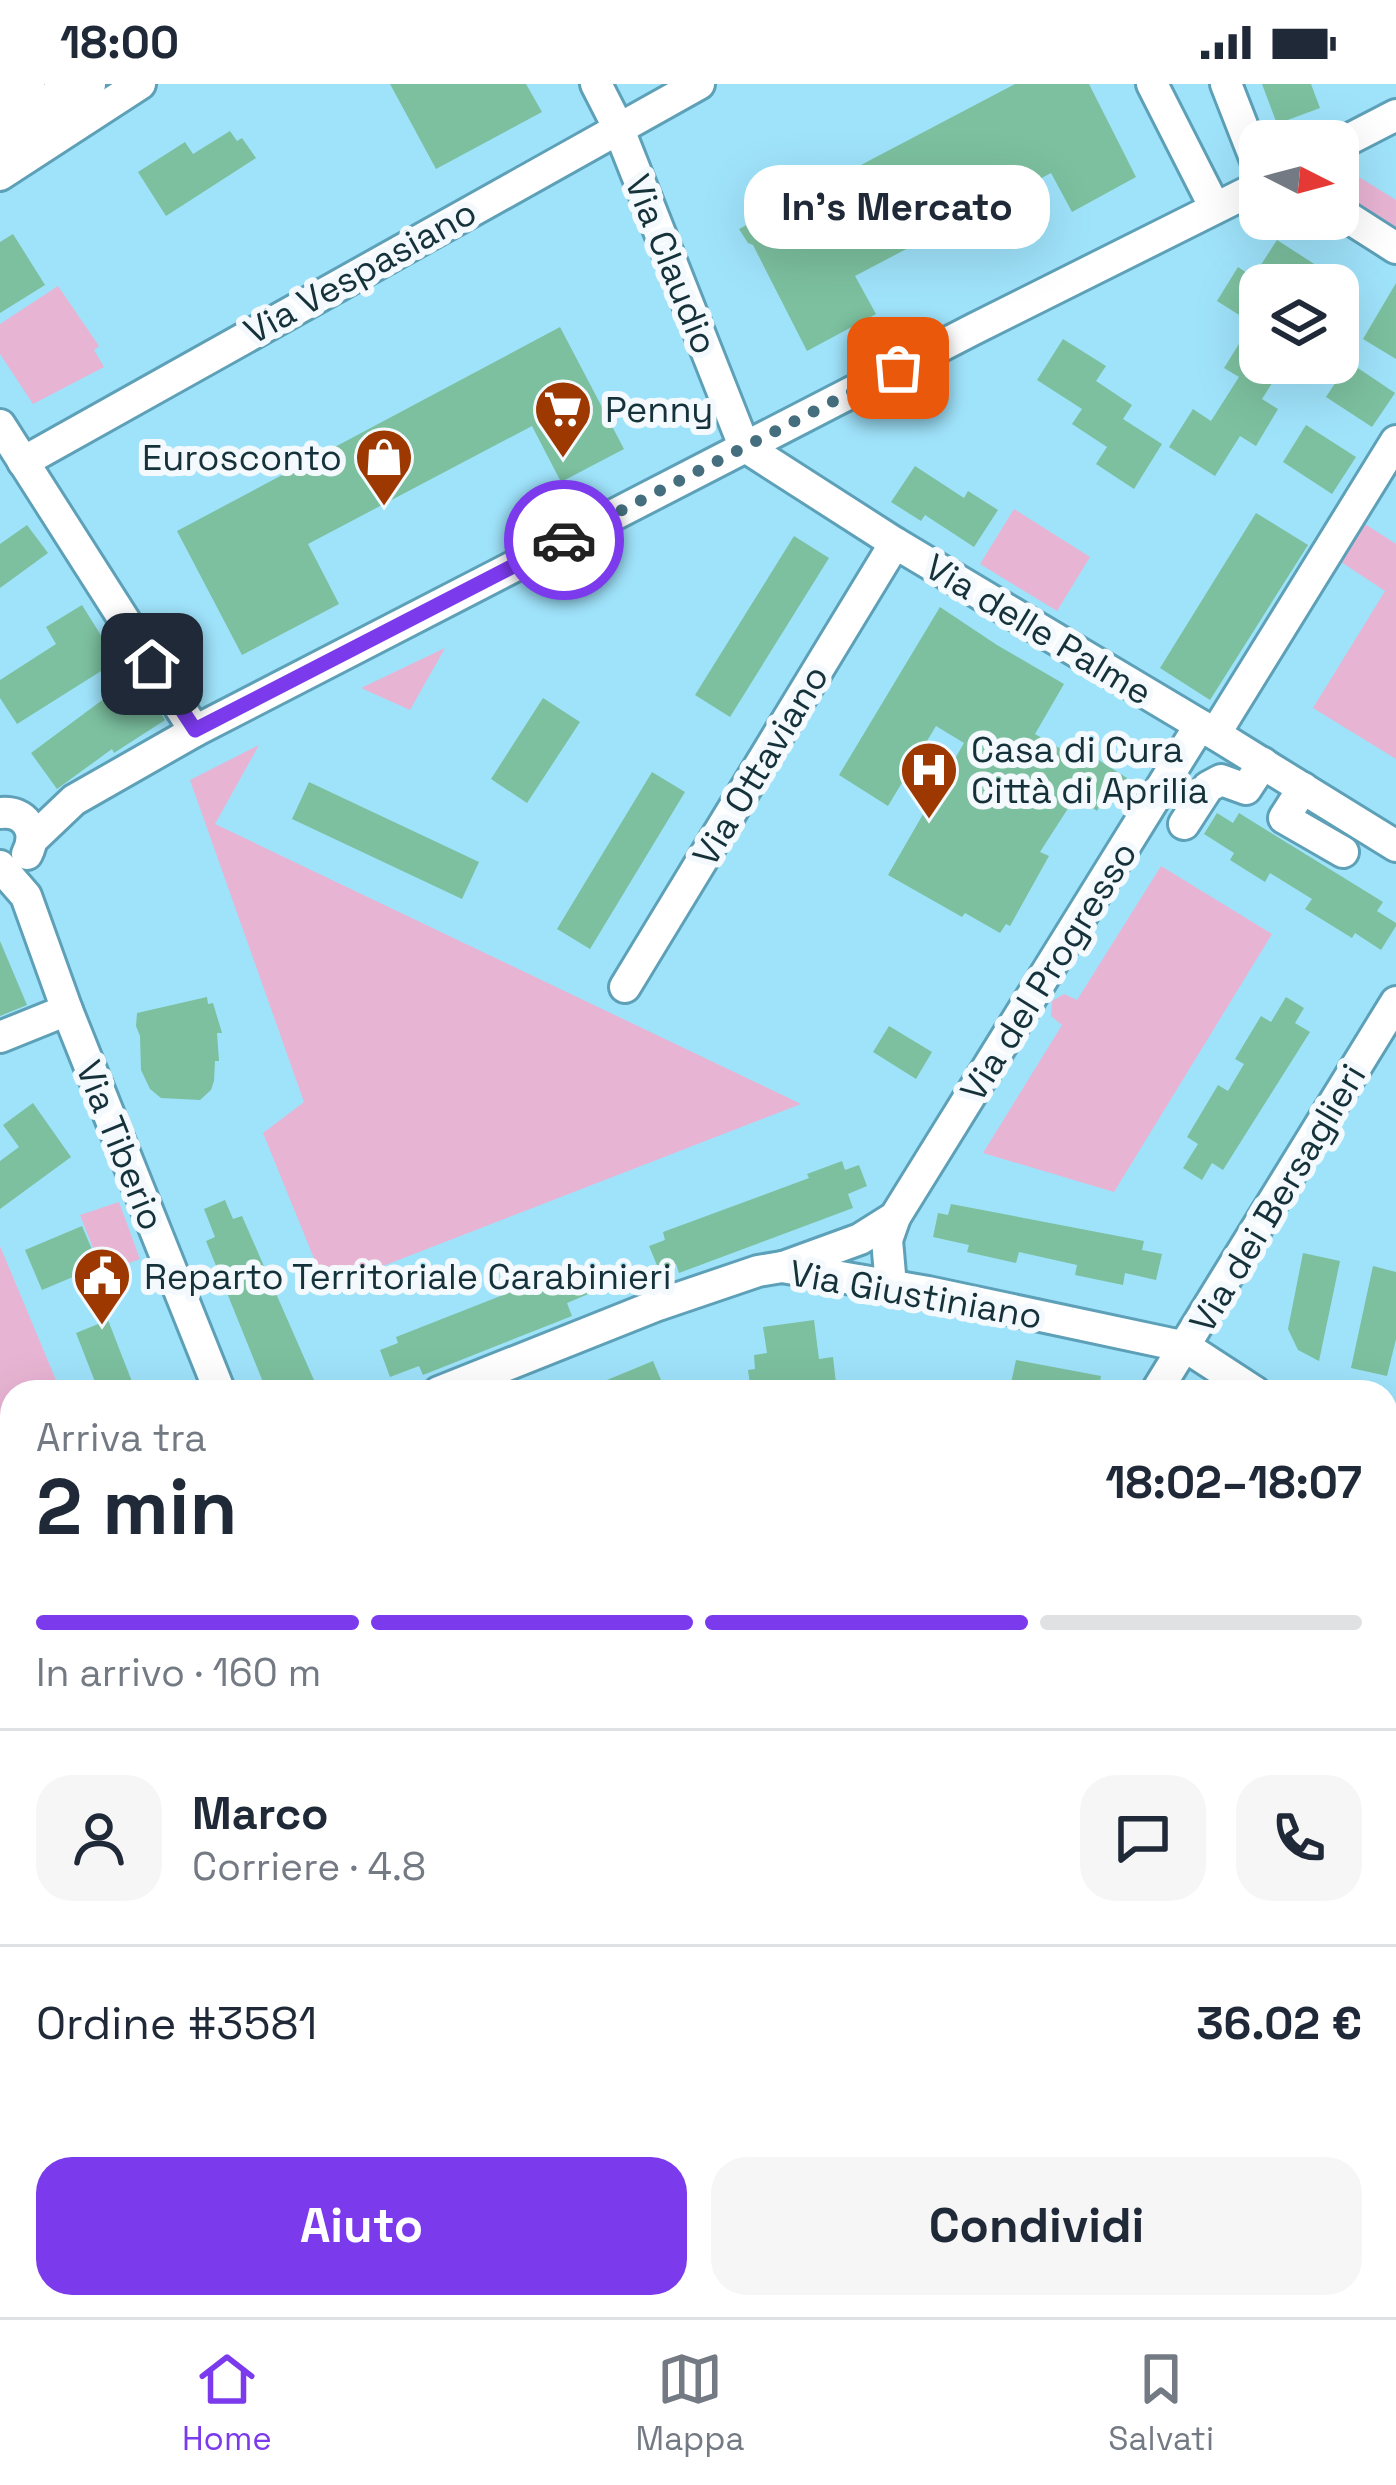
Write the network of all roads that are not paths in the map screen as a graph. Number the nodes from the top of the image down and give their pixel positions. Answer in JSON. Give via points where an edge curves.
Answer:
{"nodes":[{"id":1,"x":23,"y":84,"type":"edge"},
{"id":2,"x":83,"y":84,"type":"edge"},
{"id":3,"x":140,"y":84,"type":"edge"},
{"id":4,"x":596,"y":84,"type":"edge"},
{"id":5,"x":699,"y":84,"type":"edge"},
{"id":6,"x":1152,"y":84,"type":"edge"},
{"id":7,"x":1226,"y":84,"type":"edge"},
{"id":8,"x":0,"y":99,"type":"edge"},
{"id":9,"x":1396,"y":115,"type":"edge"},
{"id":10,"x":1240,"y":120,"type":"edge"},
{"id":11,"x":618,"y":127,"type":"junction"},
{"id":12,"x":1359,"y":135,"type":"edge"},
{"id":13,"x":0,"y":138,"type":"edge"},
{"id":14,"x":0,"y":175,"type":"edge"},
{"id":15,"x":1239,"y":196,"type":"edge"},
{"id":16,"x":1215,"y":208,"type":"junction"},
{"id":17,"x":1359,"y":224,"type":"edge"},
{"id":18,"x":1396,"y":248,"type":"edge"},
{"id":19,"x":0,"y":424,"type":"edge"},
{"id":20,"x":1396,"y":441,"type":"edge"},
{"id":21,"x":744,"y":446,"type":"junction"},
{"id":22,"x":16,"y":470,"type":"edge"},
{"id":23,"x":895,"y":543,"type":"junction"},
{"id":24,"x":1208,"y":729,"type":"junction"},
{"id":25,"x":195,"y":730,"type":"junction"},
{"id":26,"x":1262,"y":763,"type":"junction"},
{"id":27,"x":1303,"y":788,"type":"junction"},
{"id":28,"x":1184,"y":824,"type":"dead end"},
{"id":29,"x":11,"y":832,"type":"edge"},
{"id":30,"x":1396,"y":846,"type":"edge"},
{"id":31,"x":1343,"y":852,"type":"dead end"},
{"id":32,"x":626,"y":987,"type":"dead end"},
{"id":33,"x":1396,"y":1002,"type":"edge"},
{"id":34,"x":68,"y":1010,"type":"junction"},
{"id":35,"x":0,"y":1037,"type":"edge"},
{"id":36,"x":895,"y":1217,"type":"junction"},
{"id":37,"x":782,"y":1267,"type":"junction"},
{"id":38,"x":891,"y":1286,"type":"junction"},
{"id":39,"x":1186,"y":1347,"type":"junction"},
{"id":40,"x":215,"y":1380,"type":"edge"},
{"id":41,"x":469,"y":1380,"type":"edge"},
{"id":42,"x":1164,"y":1380,"type":"edge"},
{"id":43,"x":1237,"y":1380,"type":"edge"}],
"edges":[{"from":1,"to":8,"type":"highway"},
{"from":2,"to":13,"type":"highway"},
{"from":3,"to":14,"type":"street"},
{"from":4,"to":11,"type":"street","name":"Via Claudio"},
{"from":5,"to":11,"type":"street","name":"Via Vespasiano"},
{"from":6,"to":16,"type":"street"},
{"from":7,"to":10,"type":"street"},
{"from":9,"to":12,"type":"street"},
{"from":11,"to":21,"type":"street","name":"Via Claudio"},
{"from":11,"to":22,"type":"street","name":"Via Vespasiano"},
{"from":15,"to":16,"type":"street"},
{"from":16,"to":21,"type":"street"},
{"from":17,"to":18,"type":"street"},
{"from":19,"to":22,"type":"street"},
{"from":20,"to":24,"type":"street","name":"Via del Progresso"},
{"from":21,"to":23,"type":"street","name":"Via delle Palme"},
{"from":21,"to":25,"type":"street"},
{"from":22,"to":25,"type":"street"},
{"from":23,"to":24,"type":"street","name":"Via delle Palme"},
{"from":23,"to":32,"type":"street","name":"Via Ottaviano"},
{"from":24,"to":26,"type":"street","name":"Via delle Palme"},
{"from":24,"to":36,"type":"street","name":"Via del Progresso"},
{"from":25,"to":29,"type":"street"},
{"from":26,"to":27,"type":"street","name":"Via delle Palme"},
{"from":26,"to":28,"type":"street","via":[[1246,789],[1221,780],[1208,787]]},
{"from":27,"to":30,"type":"street","name":"Via delle Palme"},
{"from":27,"to":31,"type":"street","via":[[1285,818]]},
{"from":29,"to":34,"type":"street","name":"Via Tiberio"},
{"from":33,"to":39,"type":"street","name":"Via dei Bersaglieri"},
{"from":34,"to":35,"type":"street"},
{"from":34,"to":40,"type":"street","name":"Via Tiberio"},
{"from":36,"to":37,"type":"street","name":"Via del Progresso"},
{"from":36,"to":38,"type":"street","name":"Via del Progresso","via":[[887,1240]]},
{"from":37,"to":38,"type":"street","name":"Via Giustiniano"},
{"from":37,"to":41,"type":"street","name":"Via Giustiniano","via":[[655,1306]]},
{"from":38,"to":39,"type":"street","name":"Via Giustiniano"},
{"from":39,"to":42,"type":"street","name":"Via dei Bersaglieri"},
{"from":39,"to":43,"type":"street","name":"Via Giustiniano"}]}
